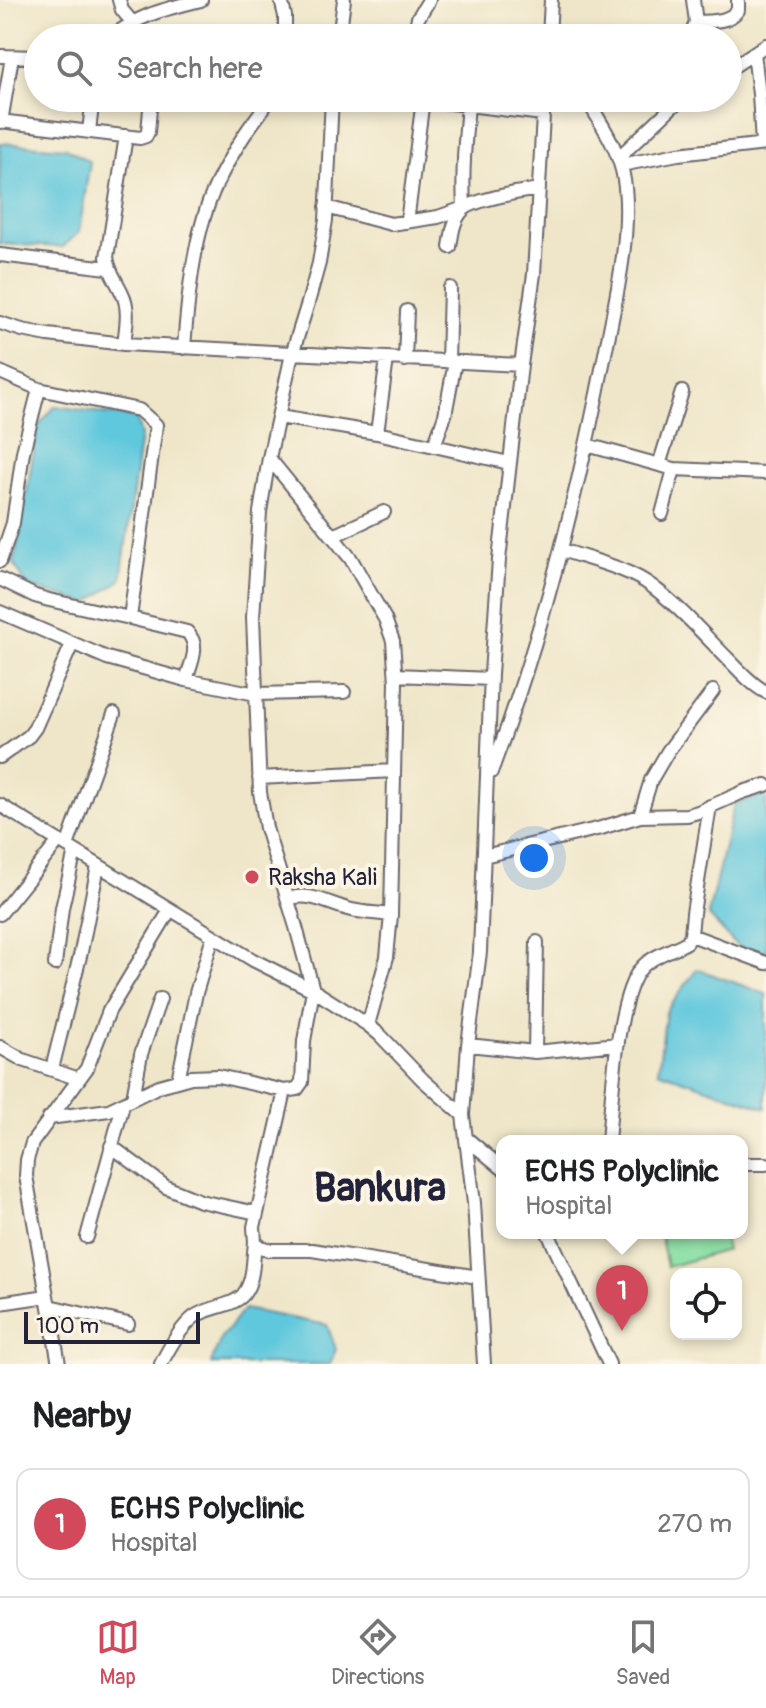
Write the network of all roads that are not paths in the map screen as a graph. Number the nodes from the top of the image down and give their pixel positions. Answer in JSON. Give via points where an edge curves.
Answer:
{"nodes":[{"id":1,"x":119,"y":0,"type":"edge"},
{"id":2,"x":201,"y":0,"type":"edge"},
{"id":3,"x":281,"y":0,"type":"edge"},
{"id":4,"x":344,"y":0,"type":"edge"},
{"id":5,"x":429,"y":0,"type":"edge"},
{"id":6,"x":551,"y":0,"type":"edge"},
{"id":7,"x":693,"y":0,"type":"edge"},
{"id":8,"x":738,"y":0,"type":"edge"},
{"id":9,"x":132,"y":22,"type":"junction"},
{"id":10,"x":696,"y":22,"type":"joint"},
{"id":11,"x":129,"y":24,"type":"edge"},
{"id":12,"x":285,"y":24,"type":"edge"},
{"id":13,"x":341,"y":24,"type":"edge"},
{"id":14,"x":416,"y":24,"type":"edge"},
{"id":15,"x":550,"y":24,"type":"edge"},
{"id":16,"x":766,"y":45,"type":"edge"},
{"id":17,"x":754,"y":53,"type":"junction"},
{"id":18,"x":6,"y":56,"type":"edge"},
{"id":19,"x":742,"y":61,"type":"edge"},
{"id":20,"x":91,"y":112,"type":"edge"},
{"id":21,"x":150,"y":112,"type":"edge"},
{"id":22,"x":262,"y":112,"type":"edge"},
{"id":23,"x":331,"y":112,"type":"edge"},
{"id":24,"x":415,"y":112,"type":"edge"},
{"id":25,"x":468,"y":112,"type":"edge"},
{"id":26,"x":526,"y":112,"type":"edge"},
{"id":27,"x":593,"y":112,"type":"edge"},
{"id":28,"x":664,"y":112,"type":"edge"},
{"id":29,"x":543,"y":114,"type":"joint"},
{"id":30,"x":1,"y":122,"type":"edge"},
{"id":31,"x":89,"y":131,"type":"junction"},
{"id":32,"x":126,"y":136,"type":"junction"},
{"id":33,"x":764,"y":144,"type":"edge"},
{"id":34,"x":619,"y":161,"type":"junction"},
{"id":35,"x":539,"y":189,"type":"junction"},
{"id":36,"x":326,"y":207,"type":"junction"},
{"id":37,"x":464,"y":208,"type":"junction"},
{"id":38,"x":407,"y":222,"type":"junction"},
{"id":39,"x":450,"y":247,"type":"dead end"},
{"id":40,"x":0,"y":255,"type":"edge"},
{"id":41,"x":108,"y":268,"type":"junction"},
{"id":42,"x":450,"y":288,"type":"dead end"},
{"id":43,"x":407,"y":311,"type":"dead end"},
{"id":44,"x":0,"y":323,"type":"edge"},
{"id":45,"x":124,"y":344,"type":"junction"},
{"id":46,"x":184,"y":348,"type":"junction"},
{"id":47,"x":292,"y":354,"type":"junction"},
{"id":48,"x":387,"y":359,"type":"junction"},
{"id":49,"x":405,"y":360,"type":"junction"},
{"id":50,"x":451,"y":362,"type":"junction"},
{"id":51,"x":521,"y":365,"type":"junction"},
{"id":52,"x":0,"y":372,"type":"edge"},
{"id":53,"x":39,"y":389,"type":"junction"},
{"id":54,"x":682,"y":392,"type":"dead end"},
{"id":55,"x":279,"y":417,"type":"junction"},
{"id":56,"x":377,"y":433,"type":"junction"},
{"id":57,"x":587,"y":445,"type":"junction"},
{"id":58,"x":434,"y":446,"type":"junction"},
{"id":59,"x":269,"y":458,"type":"junction"},
{"id":60,"x":509,"y":463,"type":"junction"},
{"id":61,"x":659,"y":465,"type":"junction"},
{"id":62,"x":674,"y":469,"type":"junction"},
{"id":63,"x":766,"y":472,"type":"edge"},
{"id":64,"x":384,"y":512,"type":"dead end"},
{"id":65,"x":662,"y":514,"type":"dead end"},
{"id":66,"x":333,"y":536,"type":"junction"},
{"id":67,"x":562,"y":550,"type":"junction"},
{"id":68,"x":0,"y":561,"type":"edge"},
{"id":69,"x":0,"y":579,"type":"edge"},
{"id":70,"x":0,"y":612,"type":"edge"},
{"id":71,"x":130,"y":618,"type":"junction"},
{"id":72,"x":72,"y":644,"type":"junction"},
{"id":73,"x":396,"y":675,"type":"junction"},
{"id":74,"x":491,"y":679,"type":"junction"},
{"id":75,"x":186,"y":680,"type":"junction"},
{"id":76,"x":713,"y":691,"type":"dead end"},
{"id":77,"x":344,"y":692,"type":"dead end"},
{"id":78,"x":766,"y":692,"type":"edge"},
{"id":79,"x":256,"y":694,"type":"junction"},
{"id":80,"x":114,"y":714,"type":"dead end"},
{"id":81,"x":0,"y":757,"type":"edge"},
{"id":82,"x":394,"y":771,"type":"junction"},
{"id":83,"x":259,"y":778,"type":"junction"},
{"id":84,"x":486,"y":785,"type":"junction"},
{"id":85,"x":766,"y":785,"type":"edge"},
{"id":86,"x":0,"y":805,"type":"edge"},
{"id":87,"x":710,"y":806,"type":"junction"},
{"id":88,"x":640,"y":816,"type":"junction"},
{"id":89,"x":67,"y":846,"type":"junction"},
{"id":90,"x":484,"y":856,"type":"junction"},
{"id":91,"x":98,"y":866,"type":"junction"},
{"id":92,"x":288,"y":899,"type":"junction"},
{"id":93,"x":170,"y":910,"type":"junction"},
{"id":94,"x":0,"y":914,"type":"edge"},
{"id":95,"x":391,"y":915,"type":"junction"},
{"id":96,"x":691,"y":935,"type":"junction"},
{"id":97,"x":213,"y":936,"type":"junction"},
{"id":98,"x":537,"y":942,"type":"dead end"},
{"id":99,"x":766,"y":963,"type":"edge"},
{"id":100,"x":55,"y":964,"type":"dead end"},
{"id":101,"x":313,"y":990,"type":"junction"},
{"id":102,"x":160,"y":999,"type":"dead end"},
{"id":103,"x":368,"y":1025,"type":"junction"},
{"id":104,"x":618,"y":1044,"type":"junction"},
{"id":105,"x":468,"y":1045,"type":"junction"},
{"id":106,"x":0,"y":1047,"type":"edge"},
{"id":107,"x":535,"y":1052,"type":"junction"},
{"id":108,"x":52,"y":1069,"type":"junction"},
{"id":109,"x":79,"y":1079,"type":"junction"},
{"id":110,"x":178,"y":1080,"type":"junction"},
{"id":111,"x":285,"y":1091,"type":"junction"},
{"id":112,"x":128,"y":1101,"type":"junction"},
{"id":113,"x":463,"y":1115,"type":"junction"},
{"id":114,"x":49,"y":1118,"type":"junction"},
{"id":115,"x":609,"y":1135,"type":"edge"},
{"id":116,"x":466,"y":1138,"type":"junction"},
{"id":117,"x":111,"y":1146,"type":"junction"},
{"id":118,"x":496,"y":1157,"type":"edge"},
{"id":119,"x":257,"y":1213,"type":"junction"},
{"id":120,"x":87,"y":1237,"type":"dead end"},
{"id":121,"x":551,"y":1239,"type":"edge"},
{"id":122,"x":255,"y":1242,"type":"junction"},
{"id":123,"x":478,"y":1277,"type":"junction"},
{"id":124,"x":48,"y":1301,"type":"junction"},
{"id":125,"x":0,"y":1303,"type":"edge"},
{"id":126,"x":128,"y":1324,"type":"dead end"},
{"id":127,"x":59,"y":1364,"type":"edge"},
{"id":128,"x":161,"y":1364,"type":"edge"},
{"id":129,"x":484,"y":1364,"type":"edge"},
{"id":130,"x":609,"y":1364,"type":"edge"}],
"edges":[{"from":1,"to":9,"type":"street"},
{"from":2,"to":9,"type":"street"},
{"from":3,"to":12,"type":"street"},
{"from":4,"to":13,"type":"street"},
{"from":5,"to":14,"type":"street"},
{"from":6,"to":15,"type":"street"},
{"from":7,"to":10,"type":"street"},
{"from":8,"to":10,"type":"street","via":[[731,17]]},
{"from":9,"to":11,"type":"street"},
{"from":16,"to":17,"type":"street"},
{"from":17,"to":19,"type":"street"},
{"from":17,"to":33,"type":"street"},
{"from":18,"to":30,"type":"street"},
{"from":20,"to":31,"type":"street"},
{"from":21,"to":32,"type":"street","via":[[146,136]]},
{"from":22,"to":46,"type":"street","via":[[216,184],[206,214],[190,285]]},
{"from":23,"to":36,"type":"street"},
{"from":24,"to":38,"type":"street"},
{"from":25,"to":37,"type":"street"},
{"from":26,"to":29,"type":"street"},
{"from":27,"to":34,"type":"street"},
{"from":28,"to":34,"type":"street"},
{"from":29,"to":35,"type":"street"},
{"from":30,"to":31,"type":"street"},
{"from":31,"to":32,"type":"street"},
{"from":32,"to":41,"type":"street"},
{"from":33,"to":34,"type":"street"},
{"from":34,"to":57,"type":"street","via":[[626,195],[624,243]]},
{"from":35,"to":37,"type":"street"},
{"from":35,"to":51,"type":"street"},
{"from":36,"to":38,"type":"street","via":[[391,224]]},
{"from":36,"to":47,"type":"street","via":[[319,263]]},
{"from":37,"to":38,"type":"street"},
{"from":37,"to":39,"type":"street"},
{"from":40,"to":41,"type":"street"},
{"from":41,"to":45,"type":"street","via":[[126,303]]},
{"from":42,"to":50,"type":"street"},
{"from":43,"to":49,"type":"street"},
{"from":44,"to":45,"type":"street","via":[[35,333]]},
{"from":45,"to":46,"type":"street"},
{"from":46,"to":47,"type":"street"},
{"from":47,"to":48,"type":"street"},
{"from":47,"to":55,"type":"street"},
{"from":48,"to":49,"type":"street"},
{"from":48,"to":56,"type":"street"},
{"from":49,"to":50,"type":"street"},
{"from":50,"to":51,"type":"street"},
{"from":50,"to":58,"type":"street","via":[[445,415]]},
{"from":51,"to":60,"type":"street"},
{"from":52,"to":53,"type":"street"},
{"from":53,"to":68,"type":"street","via":[[13,523]]},
{"from":53,"to":71,"type":"street","via":[[139,410],[156,425]]},
{"from":54,"to":61,"type":"street"},
{"from":55,"to":56,"type":"street"},
{"from":55,"to":59,"type":"street"},
{"from":56,"to":58,"type":"street"},
{"from":57,"to":61,"type":"street"},
{"from":57,"to":67,"type":"street"},
{"from":58,"to":60,"type":"street"},
{"from":59,"to":66,"type":"street"},
{"from":59,"to":79,"type":"street","via":[[253,617]]},
{"from":60,"to":74,"type":"street"},
{"from":61,"to":62,"type":"street"},
{"from":62,"to":63,"type":"street"},
{"from":62,"to":65,"type":"street"},
{"from":64,"to":66,"type":"street"},
{"from":66,"to":73,"type":"street","via":[[385,619]]},
{"from":67,"to":78,"type":"street","via":[[650,584]]},
{"from":67,"to":84,"type":"street"},
{"from":69,"to":71,"type":"street","via":[[35,596]]},
{"from":70,"to":72,"type":"street"},
{"from":71,"to":75,"type":"street","via":[[191,636],[195,649]]},
{"from":72,"to":75,"type":"street"},
{"from":72,"to":81,"type":"street","via":[[35,728]]},
{"from":73,"to":74,"type":"street"},
{"from":73,"to":82,"type":"street"},
{"from":74,"to":84,"type":"street"},
{"from":75,"to":79,"type":"street"},
{"from":76,"to":88,"type":"street","via":[[651,780]]},
{"from":77,"to":79,"type":"street"},
{"from":79,"to":83,"type":"street"},
{"from":80,"to":89,"type":"street"},
{"from":82,"to":83,"type":"street"},
{"from":82,"to":95,"type":"street"},
{"from":83,"to":92,"type":"street","via":[[266,828]]},
{"from":84,"to":90,"type":"street"},
{"from":85,"to":87,"type":"street"},
{"from":86,"to":89,"type":"street"},
{"from":87,"to":88,"type":"street","via":[[687,815]]},
{"from":87,"to":96,"type":"street"},
{"from":88,"to":90,"type":"street"},
{"from":89,"to":91,"type":"street"},
{"from":89,"to":94,"type":"street"},
{"from":89,"to":100,"type":"street"},
{"from":90,"to":105,"type":"street","via":[[480,952]]},
{"from":91,"to":93,"type":"street"},
{"from":91,"to":108,"type":"street"},
{"from":92,"to":95,"type":"street","via":[[310,896]]},
{"from":92,"to":101,"type":"street"},
{"from":93,"to":97,"type":"street"},
{"from":93,"to":109,"type":"street","via":[[109,1011]]},
{"from":95,"to":103,"type":"street","via":[[387,957]]},
{"from":96,"to":99,"type":"street"},
{"from":96,"to":104,"type":"street","via":[[638,972]]},
{"from":97,"to":101,"type":"street"},
{"from":97,"to":110,"type":"street"},
{"from":98,"to":107,"type":"street"},
{"from":101,"to":103,"type":"street"},
{"from":101,"to":111,"type":"street","via":[[302,1082]]},
{"from":102,"to":112,"type":"street"},
{"from":103,"to":113,"type":"street"},
{"from":104,"to":107,"type":"street"},
{"from":104,"to":115,"type":"street"},
{"from":105,"to":107,"type":"street"},
{"from":105,"to":113,"type":"street"},
{"from":106,"to":108,"type":"street"},
{"from":108,"to":109,"type":"street"},
{"from":109,"to":114,"type":"street"},
{"from":110,"to":111,"type":"street","via":[[218,1076]]},
{"from":110,"to":112,"type":"street"},
{"from":111,"to":119,"type":"street"},
{"from":112,"to":114,"type":"street","via":[[109,1110]]},
{"from":112,"to":117,"type":"street"},
{"from":113,"to":116,"type":"street"},
{"from":114,"to":124,"type":"street","via":[[32,1143],[26,1176]]},
{"from":116,"to":118,"type":"street"},
{"from":116,"to":123,"type":"street"},
{"from":117,"to":119,"type":"street","via":[[174,1191]]},
{"from":117,"to":120,"type":"street"},
{"from":119,"to":122,"type":"street"},
{"from":121,"to":130,"type":"street"},
{"from":122,"to":123,"type":"street","via":[[270,1250],[312,1250]]},
{"from":122,"to":128,"type":"street","via":[[245,1293],[194,1317]]},
{"from":123,"to":129,"type":"street"},
{"from":124,"to":125,"type":"street"},
{"from":124,"to":126,"type":"street"},
{"from":124,"to":127,"type":"street"}]}
